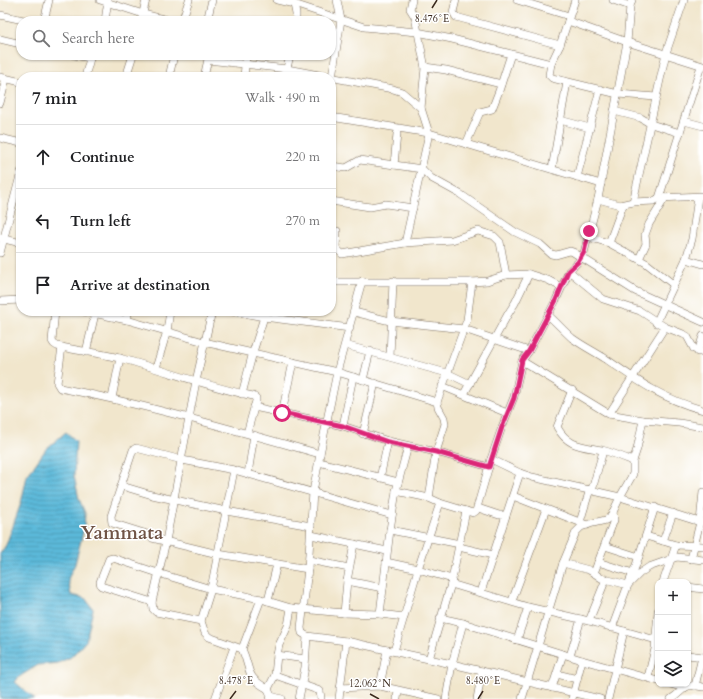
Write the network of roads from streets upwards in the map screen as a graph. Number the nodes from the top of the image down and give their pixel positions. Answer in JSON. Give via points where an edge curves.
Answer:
{"nodes":[{"id":1,"x":49,"y":0,"type":"edge"},
{"id":2,"x":146,"y":0,"type":"edge"},
{"id":3,"x":189,"y":0,"type":"edge"},
{"id":4,"x":212,"y":0,"type":"edge"},
{"id":5,"x":277,"y":0,"type":"edge"},
{"id":6,"x":337,"y":0,"type":"edge"},
{"id":7,"x":412,"y":0,"type":"edge"},
{"id":8,"x":456,"y":0,"type":"edge"},
{"id":9,"x":520,"y":0,"type":"edge"},
{"id":10,"x":575,"y":0,"type":"edge"},
{"id":11,"x":613,"y":0,"type":"edge"},
{"id":12,"x":684,"y":0,"type":"edge"},
{"id":13,"x":105,"y":1,"type":"edge"},
{"id":14,"x":631,"y":3,"type":"edge"},
{"id":15,"x":294,"y":4,"type":"junction"},
{"id":16,"x":0,"y":15,"type":"edge"},
{"id":17,"x":45,"y":16,"type":"edge"},
{"id":18,"x":105,"y":16,"type":"edge"},
{"id":19,"x":138,"y":16,"type":"edge"},
{"id":20,"x":142,"y":16,"type":"edge"},
{"id":21,"x":184,"y":16,"type":"edge"},
{"id":22,"x":208,"y":16,"type":"edge"},
{"id":23,"x":296,"y":16,"type":"edge"},
{"id":24,"x":329,"y":16,"type":"edge"},
{"id":25,"x":16,"y":18,"type":"edge"},
{"id":26,"x":336,"y":18,"type":"edge"},
{"id":27,"x":568,"y":18,"type":"junction"},
{"id":28,"x":341,"y":20,"type":"junction"},
{"id":29,"x":417,"y":32,"type":"junction"},
{"id":30,"x":0,"y":39,"type":"edge"},
{"id":31,"x":628,"y":42,"type":"junction"},
{"id":32,"x":16,"y":43,"type":"edge"},
{"id":33,"x":560,"y":46,"type":"junction"},
{"id":34,"x":336,"y":52,"type":"edge"},
{"id":35,"x":666,"y":53,"type":"junction"},
{"id":36,"x":511,"y":54,"type":"junction"},
{"id":37,"x":89,"y":60,"type":"edge"},
{"id":38,"x":131,"y":60,"type":"edge"},
{"id":39,"x":173,"y":60,"type":"edge"},
{"id":40,"x":208,"y":60,"type":"edge"},
{"id":41,"x":220,"y":60,"type":"edge"},
{"id":42,"x":245,"y":60,"type":"edge"},
{"id":43,"x":289,"y":60,"type":"edge"},
{"id":44,"x":335,"y":60,"type":"edge"},
{"id":45,"x":245,"y":64,"type":"junction"},
{"id":46,"x":551,"y":64,"type":"junction"},
{"id":47,"x":702,"y":66,"type":"edge"},
{"id":48,"x":425,"y":67,"type":"junction"},
{"id":49,"x":288,"y":69,"type":"junction"},
{"id":50,"x":86,"y":72,"type":"edge"},
{"id":51,"x":128,"y":72,"type":"edge"},
{"id":52,"x":170,"y":72,"type":"edge"},
{"id":53,"x":205,"y":72,"type":"edge"},
{"id":54,"x":244,"y":72,"type":"edge"},
{"id":55,"x":287,"y":72,"type":"edge"},
{"id":56,"x":304,"y":72,"type":"edge"},
{"id":57,"x":333,"y":72,"type":"edge"},
{"id":58,"x":3,"y":78,"type":"edge"},
{"id":59,"x":336,"y":78,"type":"edge"},
{"id":60,"x":16,"y":81,"type":"edge"},
{"id":61,"x":567,"y":82,"type":"junction"},
{"id":62,"x":501,"y":84,"type":"junction"},
{"id":63,"x":600,"y":89,"type":"junction"},
{"id":64,"x":618,"y":94,"type":"junction"},
{"id":65,"x":656,"y":97,"type":"junction"},
{"id":66,"x":0,"y":103,"type":"edge"},
{"id":67,"x":421,"y":108,"type":"junction"},
{"id":68,"x":614,"y":112,"type":"junction"},
{"id":69,"x":336,"y":118,"type":"edge"},
{"id":70,"x":560,"y":120,"type":"junction"},
{"id":71,"x":684,"y":121,"type":"junction"},
{"id":72,"x":650,"y":124,"type":"junction"},
{"id":73,"x":703,"y":126,"type":"edge"},
{"id":74,"x":590,"y":128,"type":"junction"},
{"id":75,"x":430,"y":133,"type":"junction"},
{"id":76,"x":680,"y":133,"type":"junction"},
{"id":77,"x":397,"y":134,"type":"dead end"},
{"id":78,"x":0,"y":138,"type":"edge"},
{"id":79,"x":16,"y":142,"type":"edge"},
{"id":80,"x":466,"y":144,"type":"junction"},
{"id":81,"x":394,"y":165,"type":"junction"},
{"id":82,"x":336,"y":167,"type":"edge"},
{"id":83,"x":552,"y":169,"type":"junction"},
{"id":84,"x":422,"y":170,"type":"junction"},
{"id":85,"x":577,"y":177,"type":"junction"},
{"id":86,"x":601,"y":184,"type":"junction"},
{"id":87,"x":16,"y":189,"type":"edge"},
{"id":88,"x":702,"y":196,"type":"edge"},
{"id":89,"x":662,"y":198,"type":"junction"},
{"id":90,"x":598,"y":199,"type":"junction"},
{"id":91,"x":336,"y":202,"type":"edge"},
{"id":92,"x":633,"y":202,"type":"junction"},
{"id":93,"x":623,"y":205,"type":"junction"},
{"id":94,"x":413,"y":208,"type":"junction"},
{"id":95,"x":336,"y":231,"type":"edge"},
{"id":96,"x":588,"y":237,"type":"junction"},
{"id":97,"x":2,"y":238,"type":"edge"},
{"id":98,"x":16,"y":242,"type":"edge"},
{"id":99,"x":609,"y":242,"type":"junction"},
{"id":100,"x":405,"y":244,"type":"junction"},
{"id":101,"x":336,"y":248,"type":"edge"},
{"id":102,"x":336,"y":248,"type":"edge"},
{"id":103,"x":0,"y":253,"type":"edge"},
{"id":104,"x":581,"y":257,"type":"junction"},
{"id":105,"x":639,"y":259,"type":"junction"},
{"id":106,"x":686,"y":259,"type":"junction"},
{"id":107,"x":703,"y":264,"type":"edge"},
{"id":108,"x":568,"y":271,"type":"junction"},
{"id":109,"x":529,"y":274,"type":"junction"},
{"id":110,"x":506,"y":275,"type":"junction"},
{"id":111,"x":362,"y":281,"type":"junction"},
{"id":112,"x":336,"y":282,"type":"edge"},
{"id":113,"x":393,"y":282,"type":"junction"},
{"id":114,"x":472,"y":282,"type":"junction"},
{"id":115,"x":674,"y":285,"type":"junction"},
{"id":116,"x":561,"y":288,"type":"junction"},
{"id":117,"x":16,"y":300,"type":"edge"},
{"id":118,"x":0,"y":301,"type":"edge"},
{"id":119,"x":664,"y":305,"type":"junction"},
{"id":120,"x":354,"y":312,"type":"junction"},
{"id":121,"x":548,"y":315,"type":"junction"},
{"id":122,"x":54,"y":316,"type":"edge"},
{"id":123,"x":95,"y":316,"type":"edge"},
{"id":124,"x":105,"y":316,"type":"edge"},
{"id":125,"x":127,"y":316,"type":"edge"},
{"id":126,"x":169,"y":316,"type":"edge"},
{"id":127,"x":211,"y":316,"type":"edge"},
{"id":128,"x":264,"y":316,"type":"edge"},
{"id":129,"x":277,"y":316,"type":"edge"},
{"id":130,"x":126,"y":320,"type":"junction"},
{"id":131,"x":390,"y":321,"type":"junction"},
{"id":132,"x":656,"y":322,"type":"junction"},
{"id":133,"x":703,"y":322,"type":"edge"},
{"id":134,"x":665,"y":327,"type":"junction"},
{"id":135,"x":350,"y":328,"type":"junction"},
{"id":136,"x":464,"y":329,"type":"junction"},
{"id":137,"x":167,"y":331,"type":"junction"},
{"id":138,"x":703,"y":336,"type":"edge"},
{"id":139,"x":495,"y":340,"type":"junction"},
{"id":140,"x":204,"y":342,"type":"junction"},
{"id":141,"x":345,"y":345,"type":"junction"},
{"id":142,"x":62,"y":347,"type":"junction"},
{"id":143,"x":370,"y":351,"type":"junction"},
{"id":144,"x":529,"y":351,"type":"junction"},
{"id":145,"x":86,"y":352,"type":"junction"},
{"id":146,"x":253,"y":352,"type":"junction"},
{"id":147,"x":701,"y":353,"type":"edge"},
{"id":148,"x":390,"y":357,"type":"junction"},
{"id":149,"x":120,"y":358,"type":"junction"},
{"id":150,"x":522,"y":360,"type":"junction"},
{"id":151,"x":293,"y":362,"type":"junction"},
{"id":152,"x":156,"y":368,"type":"junction"},
{"id":153,"x":337,"y":372,"type":"junction"},
{"id":154,"x":447,"y":373,"type":"junction"},
{"id":155,"x":354,"y":377,"type":"junction"},
{"id":156,"x":632,"y":378,"type":"junction"},
{"id":157,"x":363,"y":380,"type":"junction"},
{"id":158,"x":196,"y":381,"type":"junction"},
{"id":159,"x":374,"y":383,"type":"junction"},
{"id":160,"x":470,"y":384,"type":"junction"},
{"id":161,"x":442,"y":386,"type":"junction"},
{"id":162,"x":572,"y":390,"type":"junction"},
{"id":163,"x":242,"y":394,"type":"junction"},
{"id":164,"x":464,"y":394,"type":"junction"},
{"id":165,"x":112,"y":398,"type":"junction"},
{"id":166,"x":437,"y":402,"type":"junction"},
{"id":167,"x":254,"y":407,"type":"junction"},
{"id":168,"x":703,"y":410,"type":"edge"},
{"id":169,"x":282,"y":413,"type":"junction"},
{"id":170,"x":507,"y":413,"type":"junction"},
{"id":171,"x":609,"y":414,"type":"junction"},
{"id":172,"x":189,"y":417,"type":"junction"},
{"id":173,"x":643,"y":420,"type":"junction"},
{"id":174,"x":327,"y":422,"type":"junction"},
{"id":175,"x":343,"y":426,"type":"junction"},
{"id":176,"x":703,"y":426,"type":"edge"},
{"id":177,"x":250,"y":434,"type":"junction"},
{"id":178,"x":363,"y":434,"type":"junction"},
{"id":179,"x":388,"y":442,"type":"junction"},
{"id":180,"x":408,"y":446,"type":"junction"},
{"id":181,"x":603,"y":451,"type":"junction"},
{"id":182,"x":436,"y":452,"type":"junction"},
{"id":183,"x":320,"y":454,"type":"junction"},
{"id":184,"x":491,"y":459,"type":"junction"},
{"id":185,"x":182,"y":460,"type":"junction"},
{"id":186,"x":633,"y":461,"type":"junction"},
{"id":187,"x":319,"y":462,"type":"junction"},
{"id":188,"x":489,"y":467,"type":"junction"},
{"id":189,"x":234,"y":470,"type":"junction"},
{"id":190,"x":520,"y":473,"type":"junction"},
{"id":191,"x":248,"y":474,"type":"junction"},
{"id":192,"x":380,"y":478,"type":"junction"},
{"id":193,"x":398,"y":482,"type":"junction"},
{"id":194,"x":122,"y":486,"type":"junction"},
{"id":195,"x":591,"y":490,"type":"junction"},
{"id":196,"x":396,"y":491,"type":"junction"},
{"id":197,"x":313,"y":492,"type":"junction"},
{"id":198,"x":703,"y":492,"type":"edge"},
{"id":199,"x":513,"y":496,"type":"junction"},
{"id":200,"x":620,"y":497,"type":"junction"},
{"id":201,"x":429,"y":498,"type":"junction"},
{"id":202,"x":173,"y":499,"type":"junction"},
{"id":203,"x":440,"y":503,"type":"junction"},
{"id":204,"x":702,"y":506,"type":"edge"},
{"id":205,"x":655,"y":507,"type":"junction"},
{"id":206,"x":478,"y":508,"type":"junction"},
{"id":207,"x":546,"y":509,"type":"junction"},
{"id":208,"x":226,"y":511,"type":"junction"},
{"id":209,"x":466,"y":511,"type":"junction"},
{"id":210,"x":613,"y":512,"type":"junction"},
{"id":211,"x":673,"y":513,"type":"junction"},
{"id":212,"x":392,"y":514,"type":"junction"},
{"id":213,"x":506,"y":514,"type":"junction"},
{"id":214,"x":700,"y":522,"type":"junction"},
{"id":215,"x":584,"y":524,"type":"junction"},
{"id":216,"x":311,"y":526,"type":"junction"},
{"id":217,"x":390,"y":530,"type":"junction"},
{"id":218,"x":311,"y":536,"type":"junction"},
{"id":219,"x":646,"y":536,"type":"junction"},
{"id":220,"x":429,"y":538,"type":"junction"},
{"id":221,"x":166,"y":540,"type":"junction"},
{"id":222,"x":663,"y":542,"type":"junction"},
{"id":223,"x":354,"y":544,"type":"junction"},
{"id":224,"x":459,"y":545,"type":"junction"},
{"id":225,"x":604,"y":546,"type":"junction"},
{"id":226,"x":676,"y":546,"type":"junction"},
{"id":227,"x":694,"y":546,"type":"junction"},
{"id":228,"x":703,"y":546,"type":"edge"},
{"id":229,"x":387,"y":551,"type":"junction"},
{"id":230,"x":218,"y":554,"type":"junction"},
{"id":231,"x":493,"y":555,"type":"junction"},
{"id":232,"x":639,"y":557,"type":"junction"},
{"id":233,"x":671,"y":559,"type":"junction"},
{"id":234,"x":691,"y":559,"type":"junction"},
{"id":235,"x":309,"y":560,"type":"junction"},
{"id":236,"x":703,"y":560,"type":"edge"},
{"id":237,"x":386,"y":562,"type":"junction"},
{"id":238,"x":598,"y":562,"type":"junction"},
{"id":239,"x":563,"y":563,"type":"junction"},
{"id":240,"x":277,"y":564,"type":"junction"},
{"id":241,"x":349,"y":568,"type":"junction"},
{"id":242,"x":308,"y":569,"type":"junction"},
{"id":243,"x":418,"y":569,"type":"junction"},
{"id":244,"x":594,"y":572,"type":"junction"},
{"id":245,"x":158,"y":573,"type":"junction"},
{"id":246,"x":633,"y":573,"type":"junction"},
{"id":247,"x":606,"y":579,"type":"junction"},
{"id":248,"x":664,"y":579,"type":"edge"},
{"id":249,"x":347,"y":581,"type":"junction"},
{"id":250,"x":451,"y":581,"type":"junction"},
{"id":251,"x":628,"y":585,"type":"junction"},
{"id":252,"x":691,"y":587,"type":"edge"},
{"id":253,"x":383,"y":588,"type":"junction"},
{"id":254,"x":211,"y":589,"type":"junction"},
{"id":255,"x":703,"y":589,"type":"edge"},
{"id":256,"x":481,"y":592,"type":"junction"},
{"id":257,"x":265,"y":600,"type":"junction"},
{"id":258,"x":512,"y":601,"type":"junction"},
{"id":259,"x":152,"y":602,"type":"junction"},
{"id":260,"x":528,"y":607,"type":"junction"},
{"id":261,"x":291,"y":608,"type":"junction"},
{"id":262,"x":304,"y":609,"type":"junction"},
{"id":263,"x":549,"y":611,"type":"junction"},
{"id":264,"x":344,"y":613,"type":"junction"},
{"id":265,"x":380,"y":614,"type":"junction"},
{"id":266,"x":404,"y":617,"type":"junction"},
{"id":267,"x":440,"y":618,"type":"junction"},
{"id":268,"x":581,"y":619,"type":"junction"},
{"id":269,"x":201,"y":621,"type":"junction"},
{"id":270,"x":589,"y":621,"type":"junction"},
{"id":271,"x":463,"y":623,"type":"junction"},
{"id":272,"x":612,"y":628,"type":"junction"},
{"id":273,"x":624,"y":631,"type":"junction"},
{"id":274,"x":307,"y":636,"type":"junction"},
{"id":275,"x":517,"y":640,"type":"junction"},
{"id":276,"x":655,"y":640,"type":"edge"},
{"id":277,"x":346,"y":641,"type":"junction"},
{"id":278,"x":538,"y":646,"type":"junction"},
{"id":279,"x":238,"y":648,"type":"junction"},
{"id":280,"x":390,"y":651,"type":"junction"},
{"id":281,"x":656,"y":651,"type":"edge"},
{"id":282,"x":277,"y":655,"type":"junction"},
{"id":283,"x":566,"y":655,"type":"junction"},
{"id":284,"x":691,"y":655,"type":"edge"},
{"id":285,"x":702,"y":657,"type":"edge"},
{"id":286,"x":305,"y":659,"type":"junction"},
{"id":287,"x":428,"y":659,"type":"junction"},
{"id":288,"x":582,"y":660,"type":"junction"},
{"id":289,"x":452,"y":664,"type":"junction"},
{"id":290,"x":616,"y":668,"type":"junction"},
{"id":291,"x":482,"y":671,"type":"junction"},
{"id":292,"x":558,"y":674,"type":"junction"},
{"id":293,"x":275,"y":675,"type":"junction"},
{"id":294,"x":648,"y":677,"type":"junction"},
{"id":295,"x":577,"y":679,"type":"junction"},
{"id":296,"x":655,"y":680,"type":"edge"},
{"id":297,"x":528,"y":682,"type":"junction"},
{"id":298,"x":302,"y":686,"type":"junction"},
{"id":299,"x":380,"y":686,"type":"junction"},
{"id":300,"x":695,"y":686,"type":"junction"},
{"id":301,"x":680,"y":687,"type":"edge"},
{"id":302,"x":703,"y":687,"type":"edge"},
{"id":303,"x":340,"y":688,"type":"junction"},
{"id":304,"x":552,"y":688,"type":"junction"},
{"id":305,"x":684,"y":688,"type":"junction"},
{"id":306,"x":398,"y":690,"type":"junction"},
{"id":307,"x":269,"y":695,"type":"edge"},
{"id":308,"x":411,"y":696,"type":"edge"},
{"id":309,"x":573,"y":696,"type":"edge"},
{"id":310,"x":675,"y":698,"type":"edge"},
{"id":311,"x":215,"y":699,"type":"edge"},
{"id":312,"x":282,"y":699,"type":"edge"},
{"id":313,"x":299,"y":699,"type":"edge"},
{"id":314,"x":321,"y":699,"type":"edge"},
{"id":315,"x":339,"y":699,"type":"edge"},
{"id":316,"x":397,"y":699,"type":"edge"},
{"id":317,"x":438,"y":699,"type":"edge"},
{"id":318,"x":446,"y":699,"type":"edge"},
{"id":319,"x":477,"y":699,"type":"edge"},
{"id":320,"x":522,"y":699,"type":"edge"},
{"id":321,"x":600,"y":699,"type":"edge"},
{"id":322,"x":608,"y":699,"type":"edge"}],
"edges":[{"from":1,"to":17,"type":"street"},
{"from":2,"to":20,"type":"street"},
{"from":3,"to":21,"type":"street"},
{"from":4,"to":22,"type":"street"},
{"from":5,"to":15,"type":"street"},
{"from":6,"to":28,"type":"street"},
{"from":7,"to":29,"type":"street","via":[[410,10],[415,17]]},
{"from":8,"to":33,"type":"street","via":[[453,12],[456,17]]},
{"from":9,"to":27,"type":"street"},
{"from":10,"to":27,"type":"street"},
{"from":11,"to":14,"type":"street"},
{"from":12,"to":35,"type":"street"},
{"from":13,"to":18,"type":"street"},
{"from":13,"to":19,"type":"street"},
{"from":14,"to":31,"type":"street"},
{"from":15,"to":23,"type":"street"},
{"from":15,"to":24,"type":"street"},
{"from":16,"to":25,"type":"street"},
{"from":26,"to":28,"type":"street"},
{"from":27,"to":31,"type":"street"},
{"from":27,"to":33,"type":"street"},
{"from":28,"to":29,"type":"street","via":[[364,27]]},
{"from":28,"to":34,"type":"street"},
{"from":29,"to":36,"type":"street"},
{"from":29,"to":48,"type":"street"},
{"from":30,"to":32,"type":"street"},
{"from":31,"to":35,"type":"street"},
{"from":31,"to":64,"type":"street"},
{"from":33,"to":46,"type":"street"},
{"from":35,"to":47,"type":"street"},
{"from":35,"to":65,"type":"street"},
{"from":36,"to":46,"type":"street"},
{"from":36,"to":62,"type":"street"},
{"from":37,"to":50,"type":"street"},
{"from":38,"to":51,"type":"street"},
{"from":39,"to":52,"type":"street"},
{"from":40,"to":53,"type":"street"},
{"from":41,"to":45,"type":"street"},
{"from":42,"to":45,"type":"street"},
{"from":43,"to":49,"type":"street"},
{"from":44,"to":57,"type":"street"},
{"from":45,"to":49,"type":"street"},
{"from":45,"to":54,"type":"street"},
{"from":46,"to":61,"type":"street","via":[[549,75]]},
{"from":47,"to":71,"type":"street"},
{"from":48,"to":62,"type":"street"},
{"from":48,"to":67,"type":"street"},
{"from":49,"to":55,"type":"street"},
{"from":49,"to":56,"type":"street"},
{"from":58,"to":60,"type":"street"},
{"from":58,"to":66,"type":"street"},
{"from":59,"to":67,"type":"street","via":[[393,88]]},
{"from":61,"to":63,"type":"street"},
{"from":61,"to":70,"type":"street"},
{"from":62,"to":80,"type":"street","via":[[492,109],[480,112]]},
{"from":63,"to":64,"type":"street"},
{"from":63,"to":74,"type":"street"},
{"from":64,"to":65,"type":"street"},
{"from":64,"to":68,"type":"street"},
{"from":65,"to":72,"type":"street"},
{"from":67,"to":75,"type":"street"},
{"from":68,"to":72,"type":"street","via":[[640,118]]},
{"from":68,"to":86,"type":"street"},
{"from":69,"to":75,"type":"street"},
{"from":70,"to":74,"type":"street"},
{"from":70,"to":83,"type":"street"},
{"from":71,"to":73,"type":"street"},
{"from":71,"to":76,"type":"street"},
{"from":72,"to":76,"type":"street"},
{"from":72,"to":92,"type":"street"},
{"from":74,"to":85,"type":"street"},
{"from":75,"to":80,"type":"street"},
{"from":75,"to":84,"type":"street"},
{"from":76,"to":89,"type":"street"},
{"from":77,"to":81,"type":"street"},
{"from":78,"to":79,"type":"street"},
{"from":80,"to":83,"type":"street"},
{"from":81,"to":82,"type":"street","via":[[360,160],[346,168]]},
{"from":81,"to":84,"type":"street"},
{"from":83,"to":85,"type":"street"},
{"from":84,"to":94,"type":"street"},
{"from":84,"to":104,"type":"street","via":[[515,232],[540,244],[551,254],[570,251]]},
{"from":85,"to":86,"type":"street"},
{"from":86,"to":90,"type":"street"},
{"from":87,"to":97,"type":"street"},
{"from":88,"to":89,"type":"street"},
{"from":88,"to":106,"type":"street"},
{"from":89,"to":92,"type":"street"},
{"from":89,"to":105,"type":"street","via":[[645,234],[646,244]]},
{"from":90,"to":93,"type":"street"},
{"from":90,"to":96,"type":"street"},
{"from":91,"to":94,"type":"street","via":[[370,207],[386,204]]},
{"from":92,"to":93,"type":"street"},
{"from":93,"to":99,"type":"street"},
{"from":94,"to":100,"type":"street"},
{"from":95,"to":101,"type":"street"},
{"from":96,"to":99,"type":"street"},
{"from":96,"to":104,"type":"street"},
{"from":97,"to":98,"type":"street"},
{"from":97,"to":103,"type":"street"},
{"from":99,"to":105,"type":"street"},
{"from":100,"to":102,"type":"street","via":[[342,254]]},
{"from":100,"to":110,"type":"street","via":[[452,240],[478,231],[486,232],[500,242]]},
{"from":104,"to":108,"type":"street"},
{"from":104,"to":119,"type":"street","via":[[635,291]]},
{"from":105,"to":115,"type":"street","via":[[652,266]]},
{"from":106,"to":107,"type":"street"},
{"from":106,"to":115,"type":"street"},
{"from":108,"to":116,"type":"street"},
{"from":108,"to":132,"type":"street","via":[[603,299],[640,311]]},
{"from":109,"to":110,"type":"street"},
{"from":109,"to":116,"type":"street","via":[[548,280]]},
{"from":109,"to":139,"type":"street"},
{"from":110,"to":114,"type":"street","via":[[487,281]]},
{"from":111,"to":112,"type":"street"},
{"from":111,"to":113,"type":"street"},
{"from":111,"to":120,"type":"street"},
{"from":113,"to":114,"type":"street"},
{"from":113,"to":131,"type":"street"},
{"from":114,"to":136,"type":"street"},
{"from":115,"to":119,"type":"street"},
{"from":116,"to":121,"type":"street"},
{"from":117,"to":118,"type":"street"},
{"from":119,"to":132,"type":"street"},
{"from":119,"to":133,"type":"street"},
{"from":120,"to":131,"type":"street"},
{"from":120,"to":135,"type":"street"},
{"from":121,"to":144,"type":"street"},
{"from":121,"to":156,"type":"street","via":[[572,338]]},
{"from":122,"to":142,"type":"street","via":[[52,341]]},
{"from":123,"to":145,"type":"street"},
{"from":124,"to":130,"type":"street"},
{"from":125,"to":130,"type":"street"},
{"from":126,"to":137,"type":"street"},
{"from":127,"to":140,"type":"street"},
{"from":128,"to":146,"type":"street"},
{"from":129,"to":135,"type":"street"},
{"from":130,"to":137,"type":"street"},
{"from":131,"to":136,"type":"street"},
{"from":131,"to":148,"type":"street"},
{"from":132,"to":134,"type":"street"},
{"from":134,"to":147,"type":"street","via":[[687,336],[694,349]]},
{"from":134,"to":156,"type":"street"},
{"from":135,"to":141,"type":"street"},
{"from":136,"to":139,"type":"street"},
{"from":136,"to":154,"type":"street"},
{"from":137,"to":140,"type":"street"},
{"from":137,"to":152,"type":"street"},
{"from":138,"to":147,"type":"street"},
{"from":139,"to":144,"type":"street"},
{"from":139,"to":160,"type":"street"},
{"from":140,"to":146,"type":"street"},
{"from":140,"to":158,"type":"street"},
{"from":141,"to":143,"type":"street"},
{"from":141,"to":153,"type":"street"},
{"from":142,"to":145,"type":"street"},
{"from":142,"to":165,"type":"street","via":[[56,383],[58,387]]},
{"from":143,"to":148,"type":"street"},
{"from":143,"to":157,"type":"street"},
{"from":144,"to":150,"type":"street"},
{"from":145,"to":149,"type":"street"},
{"from":146,"to":151,"type":"street"},
{"from":146,"to":163,"type":"street"},
{"from":148,"to":154,"type":"street"},
{"from":149,"to":152,"type":"street"},
{"from":149,"to":165,"type":"street"},
{"from":150,"to":162,"type":"street"},
{"from":150,"to":170,"type":"street","via":[[514,398]]},
{"from":151,"to":153,"type":"street"},
{"from":151,"to":169,"type":"street"},
{"from":152,"to":158,"type":"street"},
{"from":153,"to":155,"type":"street"},
{"from":153,"to":174,"type":"street"},
{"from":154,"to":160,"type":"street"},
{"from":154,"to":161,"type":"street"},
{"from":155,"to":157,"type":"street"},
{"from":155,"to":175,"type":"street"},
{"from":156,"to":168,"type":"street","via":[[664,396]]},
{"from":156,"to":171,"type":"street"},
{"from":157,"to":159,"type":"street"},
{"from":158,"to":163,"type":"street"},
{"from":158,"to":172,"type":"street"},
{"from":159,"to":166,"type":"street"},
{"from":159,"to":178,"type":"street"},
{"from":160,"to":164,"type":"street"},
{"from":161,"to":164,"type":"street"},
{"from":161,"to":166,"type":"street"},
{"from":162,"to":171,"type":"street"},
{"from":162,"to":181,"type":"street","via":[[557,427],[562,436],[574,444]]},
{"from":163,"to":167,"type":"street","via":[[256,398]]},
{"from":164,"to":170,"type":"street"},
{"from":165,"to":172,"type":"street"},
{"from":166,"to":182,"type":"street","via":[[445,424]]},
{"from":167,"to":169,"type":"street"},
{"from":167,"to":177,"type":"street"},
{"from":169,"to":174,"type":"street"},
{"from":170,"to":184,"type":"street"},
{"from":171,"to":173,"type":"street"},
{"from":172,"to":177,"type":"street"},
{"from":172,"to":185,"type":"street"},
{"from":173,"to":176,"type":"street"},
{"from":173,"to":186,"type":"street"},
{"from":174,"to":175,"type":"street"},
{"from":174,"to":183,"type":"street"},
{"from":175,"to":178,"type":"street"},
{"from":177,"to":183,"type":"street"},
{"from":177,"to":191,"type":"street"},
{"from":178,"to":179,"type":"street"},
{"from":179,"to":180,"type":"street"},
{"from":179,"to":192,"type":"street"},
{"from":180,"to":182,"type":"street"},
{"from":180,"to":193,"type":"street"},
{"from":181,"to":186,"type":"street"},
{"from":181,"to":195,"type":"street"},
{"from":182,"to":188,"type":"street"},
{"from":182,"to":201,"type":"street"},
{"from":183,"to":187,"type":"street"},
{"from":184,"to":188,"type":"street"},
{"from":184,"to":190,"type":"street"},
{"from":185,"to":189,"type":"street"},
{"from":185,"to":194,"type":"street","via":[[134,449]]},
{"from":185,"to":202,"type":"street"},
{"from":186,"to":200,"type":"street","via":[[633,474]]},
{"from":187,"to":192,"type":"street"},
{"from":187,"to":197,"type":"street"},
{"from":188,"to":206,"type":"street"},
{"from":189,"to":191,"type":"street"},
{"from":189,"to":208,"type":"street"},
{"from":190,"to":195,"type":"street"},
{"from":190,"to":199,"type":"street"},
{"from":191,"to":197,"type":"street"},
{"from":192,"to":193,"type":"street"},
{"from":193,"to":196,"type":"street"},
{"from":194,"to":202,"type":"street","via":[[145,494]]},
{"from":194,"to":221,"type":"street","via":[[112,523],[152,538]]},
{"from":195,"to":200,"type":"street"},
{"from":195,"to":215,"type":"street"},
{"from":196,"to":201,"type":"street"},
{"from":196,"to":212,"type":"street"},
{"from":197,"to":212,"type":"street"},
{"from":197,"to":216,"type":"street"},
{"from":198,"to":204,"type":"street"},
{"from":199,"to":207,"type":"street"},
{"from":199,"to":213,"type":"street"},
{"from":200,"to":205,"type":"street"},
{"from":200,"to":210,"type":"street"},
{"from":201,"to":203,"type":"street"},
{"from":202,"to":208,"type":"street"},
{"from":202,"to":221,"type":"street"},
{"from":203,"to":209,"type":"street"},
{"from":203,"to":220,"type":"street"},
{"from":204,"to":214,"type":"street"},
{"from":205,"to":211,"type":"street"},
{"from":205,"to":219,"type":"street"},
{"from":206,"to":209,"type":"street","via":[[475,512]]},
{"from":206,"to":213,"type":"street"},
{"from":207,"to":215,"type":"street"},
{"from":207,"to":258,"type":"street"},
{"from":208,"to":216,"type":"street"},
{"from":208,"to":230,"type":"street"},
{"from":209,"to":224,"type":"street"},
{"from":210,"to":215,"type":"street","via":[[606,520]]},
{"from":210,"to":225,"type":"street","via":[[614,520]]},
{"from":211,"to":214,"type":"street"},
{"from":211,"to":222,"type":"street"},
{"from":212,"to":217,"type":"street"},
{"from":213,"to":231,"type":"street"},
{"from":214,"to":227,"type":"street"},
{"from":215,"to":239,"type":"street","via":[[576,532]]},
{"from":216,"to":218,"type":"street"},
{"from":217,"to":220,"type":"street"},
{"from":217,"to":229,"type":"street"},
{"from":218,"to":223,"type":"street"},
{"from":218,"to":235,"type":"street"},
{"from":219,"to":222,"type":"street"},
{"from":219,"to":232,"type":"street"},
{"from":220,"to":224,"type":"street"},
{"from":220,"to":243,"type":"street"},
{"from":221,"to":230,"type":"street"},
{"from":221,"to":245,"type":"street"},
{"from":222,"to":226,"type":"street"},
{"from":223,"to":229,"type":"street"},
{"from":223,"to":241,"type":"street"},
{"from":224,"to":231,"type":"street"},
{"from":224,"to":250,"type":"street"},
{"from":225,"to":232,"type":"street"},
{"from":225,"to":238,"type":"street"},
{"from":226,"to":227,"type":"street"},
{"from":226,"to":233,"type":"street"},
{"from":227,"to":228,"type":"street"},
{"from":227,"to":234,"type":"street"},
{"from":229,"to":237,"type":"street"},
{"from":230,"to":240,"type":"street"},
{"from":230,"to":254,"type":"street"},
{"from":231,"to":256,"type":"street"},
{"from":232,"to":246,"type":"street"},
{"from":233,"to":234,"type":"street"},
{"from":233,"to":248,"type":"street"},
{"from":233,"to":251,"type":"street","via":[[649,567]]},
{"from":234,"to":236,"type":"street"},
{"from":235,"to":241,"type":"street"},
{"from":235,"to":242,"type":"street"},
{"from":237,"to":243,"type":"street"},
{"from":237,"to":253,"type":"street"},
{"from":238,"to":244,"type":"street"},
{"from":238,"to":246,"type":"street"},
{"from":239,"to":244,"type":"street"},
{"from":239,"to":263,"type":"street"},
{"from":240,"to":242,"type":"street"},
{"from":240,"to":257,"type":"street"},
{"from":241,"to":249,"type":"street"},
{"from":242,"to":262,"type":"street"},
{"from":243,"to":250,"type":"street"},
{"from":243,"to":266,"type":"street"},
{"from":244,"to":247,"type":"street"},
{"from":245,"to":254,"type":"street"},
{"from":245,"to":259,"type":"street"},
{"from":245,"to":259,"type":"street","via":[[111,558],[100,582],[101,586]]},
{"from":246,"to":251,"type":"street"},
{"from":247,"to":251,"type":"street"},
{"from":247,"to":270,"type":"street"},
{"from":249,"to":253,"type":"street"},
{"from":249,"to":264,"type":"street"},
{"from":250,"to":256,"type":"street"},
{"from":250,"to":267,"type":"street"},
{"from":251,"to":272,"type":"street"},
{"from":252,"to":255,"type":"street"},
{"from":253,"to":265,"type":"street"},
{"from":254,"to":257,"type":"street"},
{"from":254,"to":269,"type":"street"},
{"from":256,"to":258,"type":"street"},
{"from":257,"to":261,"type":"street"},
{"from":257,"to":279,"type":"street"},
{"from":258,"to":260,"type":"street"},
{"from":259,"to":269,"type":"street","via":[[156,612]]},
{"from":260,"to":263,"type":"street"},
{"from":260,"to":275,"type":"street"},
{"from":261,"to":262,"type":"street"},
{"from":261,"to":282,"type":"street","via":[[288,626]]},
{"from":262,"to":264,"type":"street"},
{"from":262,"to":274,"type":"street","via":[[301,628],[302,633]]},
{"from":263,"to":268,"type":"street"},
{"from":263,"to":278,"type":"street"},
{"from":264,"to":265,"type":"street"},
{"from":265,"to":266,"type":"street"},
{"from":266,"to":280,"type":"street"},
{"from":267,"to":271,"type":"street"},
{"from":267,"to":287,"type":"street"},
{"from":268,"to":270,"type":"street"},
{"from":268,"to":283,"type":"street"},
{"from":269,"to":279,"type":"street","via":[[209,638]]},
{"from":270,"to":272,"type":"street"},
{"from":271,"to":275,"type":"street"},
{"from":271,"to":289,"type":"street"},
{"from":272,"to":273,"type":"street"},
{"from":273,"to":276,"type":"street"},
{"from":273,"to":290,"type":"street"},
{"from":274,"to":277,"type":"street"},
{"from":274,"to":286,"type":"street"},
{"from":275,"to":278,"type":"street"},
{"from":277,"to":280,"type":"street"},
{"from":277,"to":303,"type":"street"},
{"from":278,"to":283,"type":"street"},
{"from":278,"to":297,"type":"street"},
{"from":279,"to":307,"type":"street","via":[[252,678]]},
{"from":279,"to":311,"type":"street"},
{"from":280,"to":287,"type":"street"},
{"from":280,"to":299,"type":"street"},
{"from":281,"to":294,"type":"street"},
{"from":282,"to":286,"type":"street"},
{"from":282,"to":293,"type":"street"},
{"from":283,"to":288,"type":"street"},
{"from":283,"to":292,"type":"street"},
{"from":284,"to":285,"type":"street"},
{"from":285,"to":300,"type":"street"},
{"from":286,"to":298,"type":"street"},
{"from":287,"to":289,"type":"street"},
{"from":288,"to":290,"type":"street"},
{"from":288,"to":295,"type":"street"},
{"from":289,"to":291,"type":"street"},
{"from":289,"to":318,"type":"street"},
{"from":290,"to":294,"type":"street"},
{"from":290,"to":322,"type":"street"},
{"from":291,"to":297,"type":"street"},
{"from":291,"to":319,"type":"street"},
{"from":292,"to":295,"type":"street"},
{"from":292,"to":304,"type":"street"},
{"from":293,"to":298,"type":"street"},
{"from":293,"to":307,"type":"street"},
{"from":294,"to":296,"type":"street"},
{"from":295,"to":309,"type":"street"},
{"from":297,"to":304,"type":"street"},
{"from":297,"to":320,"type":"street"},
{"from":298,"to":313,"type":"street"},
{"from":298,"to":314,"type":"street","via":[[320,691]]},
{"from":299,"to":303,"type":"street"},
{"from":299,"to":306,"type":"street"},
{"from":300,"to":302,"type":"street"},
{"from":300,"to":305,"type":"street","via":[[688,685]]},
{"from":301,"to":305,"type":"street"},
{"from":303,"to":315,"type":"street"},
{"from":304,"to":309,"type":"street"},
{"from":305,"to":310,"type":"street"},
{"from":306,"to":308,"type":"street"},
{"from":306,"to":316,"type":"street"},
{"from":307,"to":312,"type":"street"},
{"from":308,"to":317,"type":"street"},
{"from":309,"to":321,"type":"street"}]}
